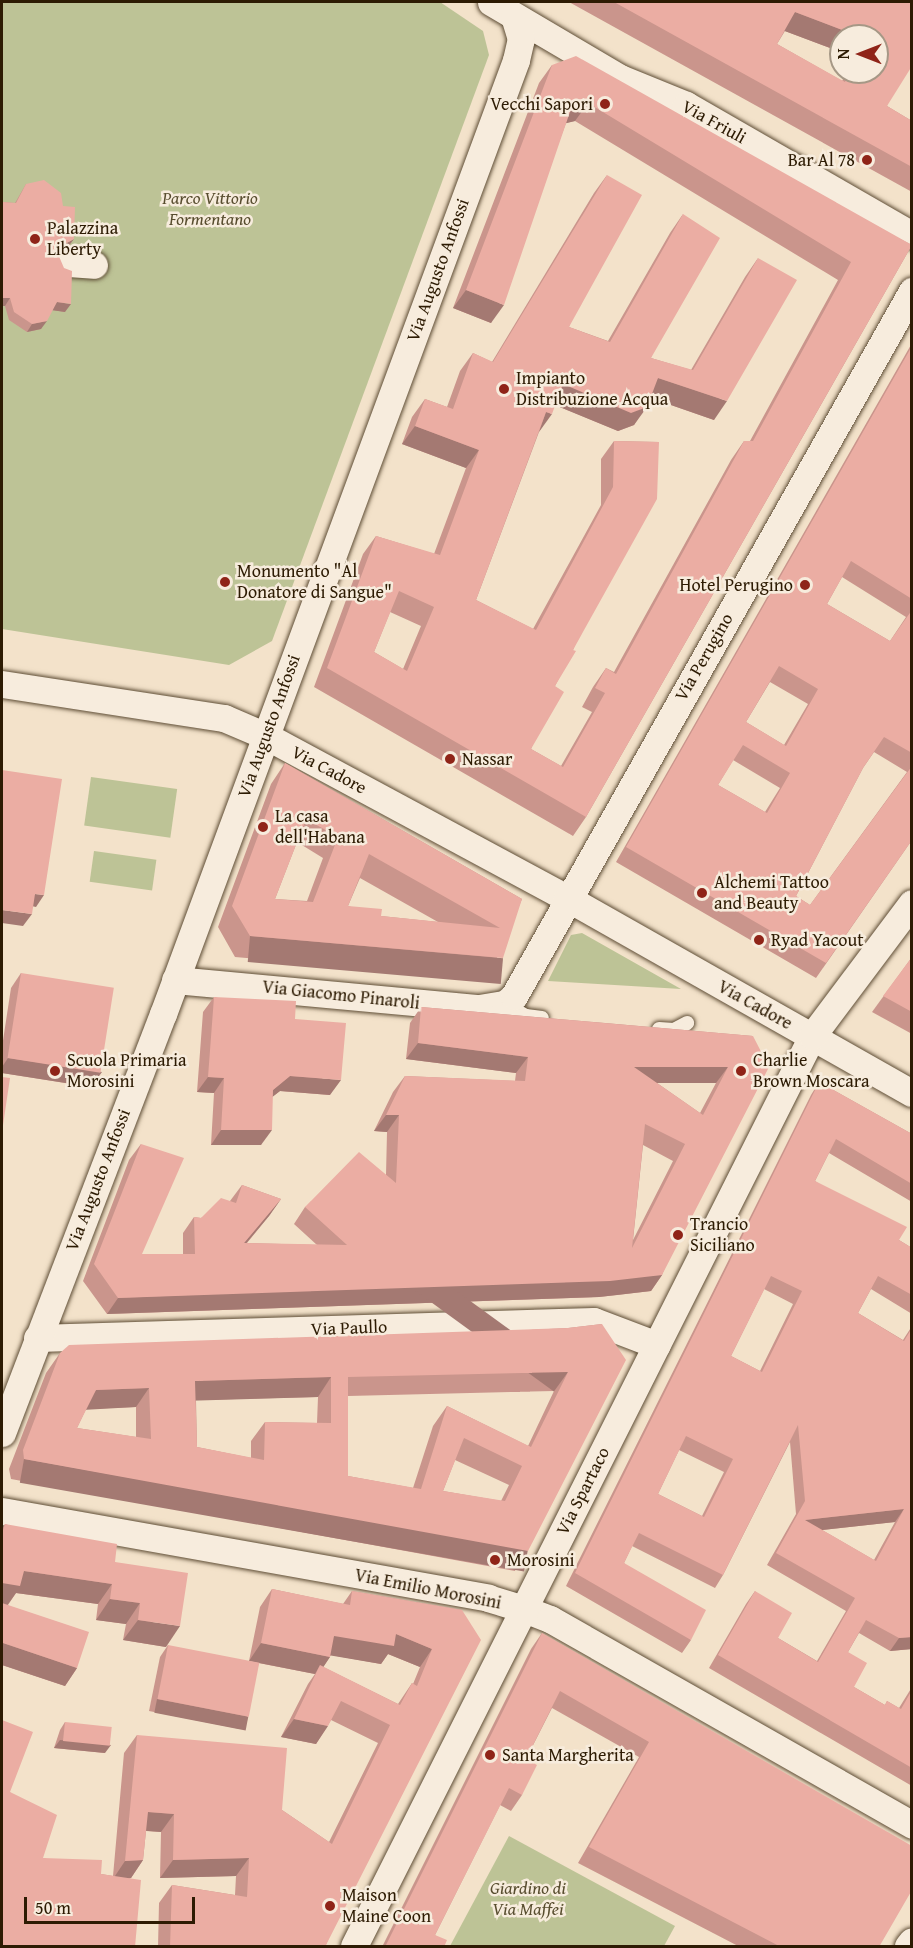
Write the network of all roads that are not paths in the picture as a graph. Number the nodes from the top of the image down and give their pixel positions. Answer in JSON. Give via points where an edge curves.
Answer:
{"nodes":[{"id":1,"x":491,"y":2,"type":"edge"},
{"id":2,"x":538,"y":2,"type":"edge"},
{"id":3,"x":514,"y":16,"type":"junction"},
{"id":4,"x":912,"y":235,"type":"edge"},
{"id":5,"x":912,"y":291,"type":"edge"},
{"id":6,"x":2,"y":684,"type":"edge"},
{"id":7,"x":266,"y":736,"type":"junction"},
{"id":8,"x":567,"y":898,"type":"junction"},
{"id":9,"x":912,"y":903,"type":"edge"},
{"id":10,"x":175,"y":980,"type":"junction"},
{"id":11,"x":505,"y":1004,"type":"junction"},
{"id":12,"x":560,"y":1019,"type":"edge"},
{"id":13,"x":687,"y":1023,"type":"dead end"},
{"id":14,"x":640,"y":1027,"type":"edge"},
{"id":15,"x":812,"y":1036,"type":"junction"},
{"id":16,"x":912,"y":1093,"type":"edge"},
{"id":17,"x":37,"y":1338,"type":"junction"},
{"id":18,"x":657,"y":1345,"type":"junction"},
{"id":19,"x":2,"y":1433,"type":"edge"},
{"id":20,"x":2,"y":1511,"type":"edge"},
{"id":21,"x":524,"y":1609,"type":"junction"},
{"id":22,"x":912,"y":1825,"type":"edge"},
{"id":23,"x":912,"y":1941,"type":"edge"},
{"id":24,"x":354,"y":1947,"type":"edge"},
{"id":25,"x":908,"y":1947,"type":"edge"}],
"edges":[{"from":1,"to":3,"type":"street","name":"Via Friuli"},
{"from":2,"to":3,"type":"street","via":[[531,11]]},
{"from":3,"to":4,"type":"street","name":"Via Friuli","via":[[620,78],[686,105]]},
{"from":3,"to":7,"type":"street","name":"Via Augusto Anfossi","via":[[521,39],[516,60]]},
{"from":5,"to":8,"type":"street","name":"Via Perugino"},
{"from":6,"to":7,"type":"street","name":"Via Cadore","via":[[224,718]]},
{"from":7,"to":8,"type":"street","name":"Via Cadore"},
{"from":7,"to":10,"type":"street","name":"Via Augusto Anfossi"},
{"from":8,"to":11,"type":"street","via":[[514,996]]},
{"from":8,"to":15,"type":"street","name":"Via Cadore"},
{"from":9,"to":15,"type":"street","name":"Via Spartaco"},
{"from":10,"to":11,"type":"street","name":"Via Giacomo Pinaroli","via":[[479,1008]]},
{"from":10,"to":17,"type":"street","name":"Via Augusto Anfossi"},
{"from":11,"to":12,"type":"lane","via":[[526,1016]]},
{"from":13,"to":14,"type":"lane","via":[[674,1030]]},
{"from":15,"to":16,"type":"street","name":"Via Cadore"},
{"from":15,"to":18,"type":"street","name":"Via Spartaco"},
{"from":17,"to":18,"type":"street","name":"Via Paullo","via":[[594,1320]]},
{"from":17,"to":19,"type":"street","name":"Via Augusto Anfossi"},
{"from":18,"to":21,"type":"street","name":"Via Spartaco"},
{"from":20,"to":21,"type":"street","name":"Via Emilio Morosini","via":[[488,1598]]},
{"from":21,"to":22,"type":"street","name":"Via Emilio Morosini","via":[[550,1619]]},
{"from":21,"to":24,"type":"street","name":"Via Spartaco"},
{"from":23,"to":25,"type":"street"}]}
